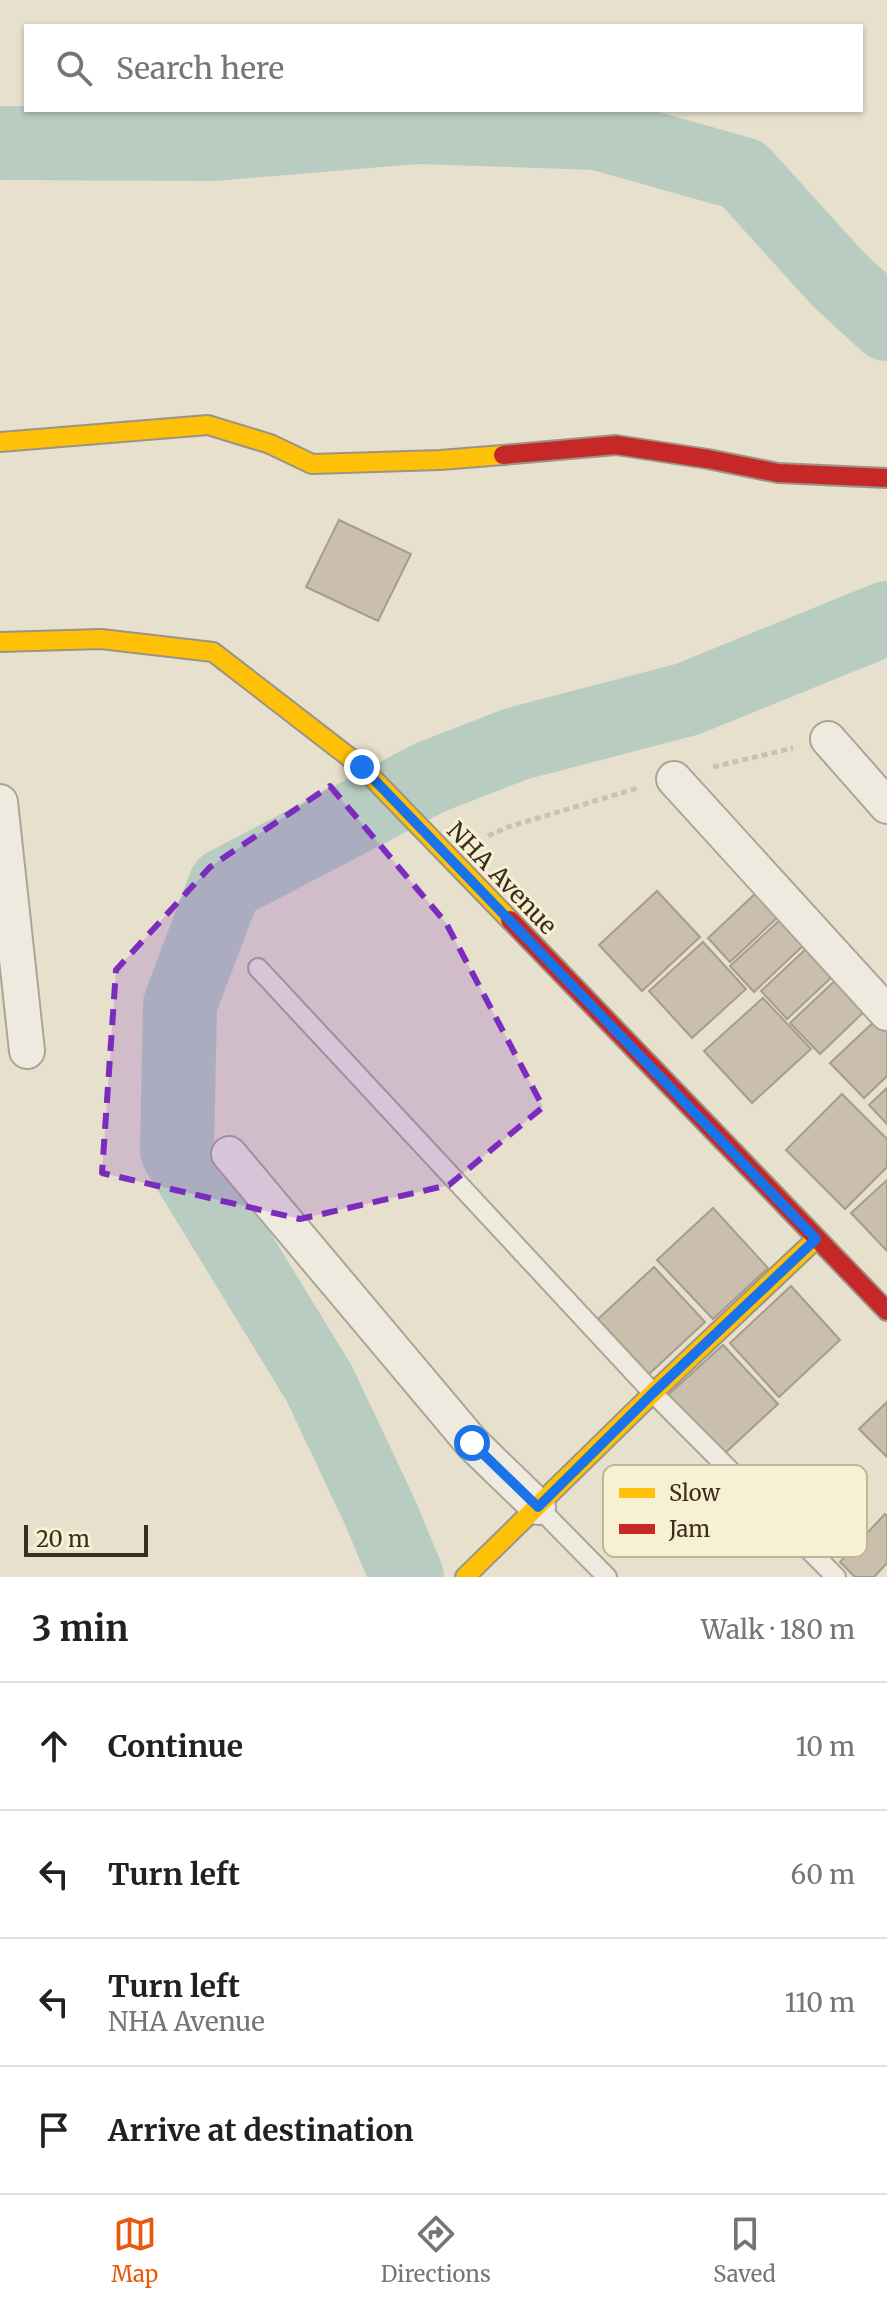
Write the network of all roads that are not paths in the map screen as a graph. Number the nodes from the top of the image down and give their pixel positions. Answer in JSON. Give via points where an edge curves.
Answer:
{"nodes":[{"id":1,"x":0,"y":442,"type":"edge"},
{"id":2,"x":887,"y":478,"type":"edge"},
{"id":3,"x":0,"y":642,"type":"edge"},
{"id":4,"x":828,"y":739,"type":"dead end"},
{"id":5,"x":674,"y":779,"type":"dead end"},
{"id":6,"x":0,"y":802,"type":"edge"},
{"id":7,"x":887,"y":806,"type":"edge"},
{"id":8,"x":258,"y":968,"type":"dead end"},
{"id":9,"x":887,"y":1013,"type":"edge"},
{"id":10,"x":27,"y":1051,"type":"dead end"},
{"id":11,"x":229,"y":1154,"type":"dead end"},
{"id":12,"x":816,"y":1239,"type":"junction"},
{"id":13,"x":887,"y":1311,"type":"edge"},
{"id":14,"x":653,"y":1393,"type":"junction"},
{"id":15,"x":725,"y":1465,"type":"edge"},
{"id":16,"x":538,"y":1507,"type":"junction"},
{"id":17,"x":816,"y":1557,"type":"edge"},
{"id":18,"x":465,"y":1577,"type":"edge"},
{"id":19,"x":607,"y":1577,"type":"edge"},
{"id":20,"x":836,"y":1577,"type":"edge"}],
"edges":[{"from":1,"to":2,"type":"street","via":[[208,425],[312,464],[616,445],[778,473]]},
{"from":3,"to":12,"type":"street","name":"NHA Avenue","via":[[101,639],[213,652],[362,767]]},
{"from":4,"to":7,"type":"street"},
{"from":5,"to":9,"type":"street"},
{"from":6,"to":10,"type":"street"},
{"from":8,"to":14,"type":"lane"},
{"from":11,"to":16,"type":"street","via":[[472,1443]]},
{"from":12,"to":13,"type":"street","name":"NHA Avenue"},
{"from":12,"to":14,"type":"street"},
{"from":14,"to":15,"type":"lane"},
{"from":14,"to":16,"type":"street"},
{"from":16,"to":18,"type":"street"},
{"from":16,"to":19,"type":"lane"},
{"from":17,"to":20,"type":"lane"}]}
